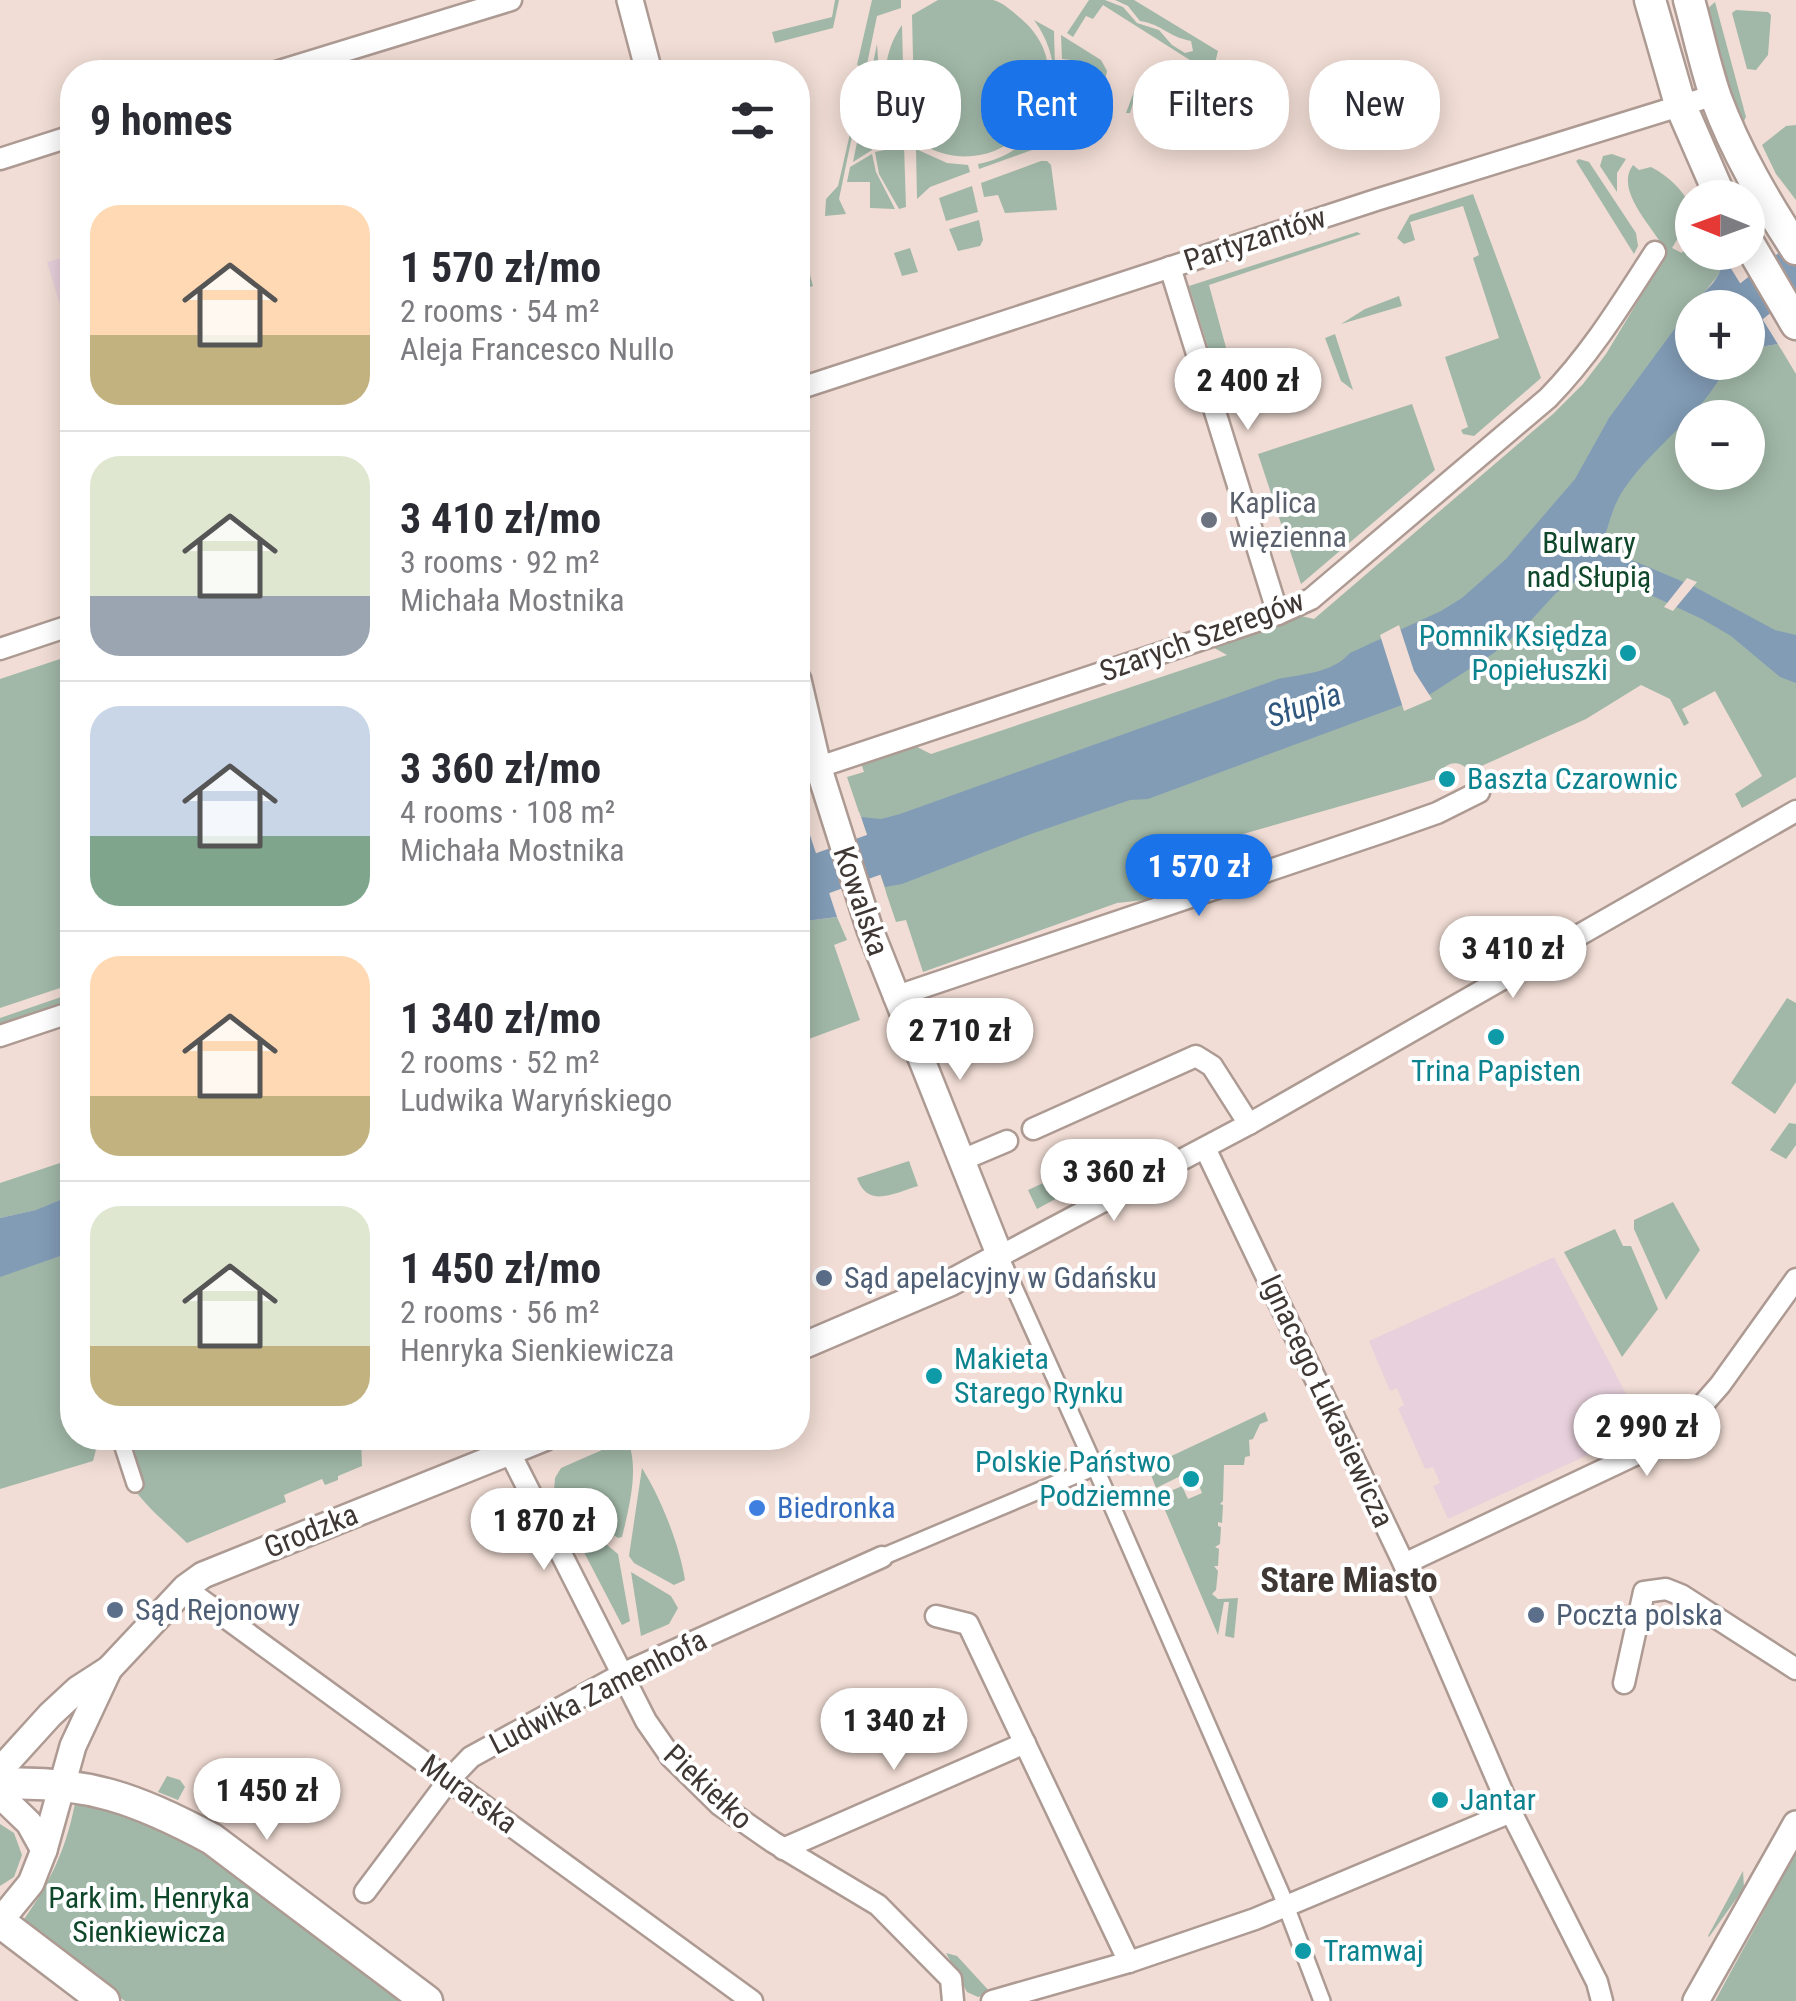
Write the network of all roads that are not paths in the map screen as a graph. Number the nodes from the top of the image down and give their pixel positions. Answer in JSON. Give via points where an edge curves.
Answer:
{"nodes":[{"id":1,"x":512,"y":0,"type":"edge"},
{"id":2,"x":630,"y":0,"type":"edge"},
{"id":3,"x":1650,"y":0,"type":"edge"},
{"id":4,"x":1689,"y":0,"type":"edge"},
{"id":5,"x":315,"y":60,"type":"edge"},
{"id":6,"x":646,"y":60,"type":"edge"},
{"id":7,"x":1715,"y":95,"type":"junction"},
{"id":8,"x":1680,"y":104,"type":"junction"},
{"id":9,"x":60,"y":140,"type":"edge"},
{"id":10,"x":0,"y":159,"type":"edge"},
{"id":11,"x":1713,"y":180,"type":"edge"},
{"id":12,"x":1796,"y":250,"type":"edge"},
{"id":13,"x":1655,"y":252,"type":"dead end"},
{"id":14,"x":1170,"y":267,"type":"junction"},
{"id":15,"x":1764,"y":270,"type":"edge"},
{"id":16,"x":1796,"y":324,"type":"edge"},
{"id":17,"x":810,"y":385,"type":"edge"},
{"id":18,"x":1278,"y":614,"type":"junction"},
{"id":19,"x":60,"y":629,"type":"edge"},
{"id":20,"x":0,"y":648,"type":"edge"},
{"id":21,"x":810,"y":769,"type":"edge"},
{"id":22,"x":810,"y":773,"type":"edge"},
{"id":23,"x":1478,"y":792,"type":"dead end"},
{"id":24,"x":1796,"y":811,"type":"edge"},
{"id":25,"x":894,"y":997,"type":"junction"},
{"id":26,"x":60,"y":1016,"type":"edge"},
{"id":27,"x":0,"y":1036,"type":"edge"},
{"id":28,"x":1249,"y":1124,"type":"junction"},
{"id":29,"x":1033,"y":1129,"type":"dead end"},
{"id":30,"x":1007,"y":1141,"type":"dead end"},
{"id":31,"x":1205,"y":1148,"type":"junction"},
{"id":32,"x":962,"y":1160,"type":"junction"},
{"id":33,"x":1000,"y":1256,"type":"junction"},
{"id":34,"x":1796,"y":1279,"type":"edge"},
{"id":35,"x":810,"y":1343,"type":"edge"},
{"id":36,"x":124,"y":1450,"type":"edge"},
{"id":37,"x":508,"y":1451,"type":"joint"},
{"id":38,"x":1095,"y":1467,"type":"junction"},
{"id":39,"x":135,"y":1484,"type":"dead end"},
{"id":40,"x":882,"y":1558,"type":"joint"},
{"id":41,"x":1404,"y":1564,"type":"junction"},
{"id":42,"x":185,"y":1588,"type":"junction"},
{"id":43,"x":936,"y":1616,"type":"dead end"},
{"id":44,"x":109,"y":1669,"type":"junction"},
{"id":45,"x":1796,"y":1669,"type":"edge"},
{"id":46,"x":624,"y":1673,"type":"junction"},
{"id":47,"x":1624,"y":1683,"type":"dead end"},
{"id":48,"x":1025,"y":1743,"type":"junction"},
{"id":49,"x":0,"y":1770,"type":"edge"},
{"id":50,"x":448,"y":1780,"type":"junction"},
{"id":51,"x":0,"y":1784,"type":"edge"},
{"id":52,"x":62,"y":1785,"type":"junction"},
{"id":53,"x":0,"y":1796,"type":"edge"},
{"id":54,"x":1512,"y":1812,"type":"junction"},
{"id":55,"x":1796,"y":1824,"type":"edge"},
{"id":56,"x":783,"y":1849,"type":"junction"},
{"id":57,"x":44,"y":1850,"type":"junction"},
{"id":58,"x":365,"y":1892,"type":"dead end"},
{"id":59,"x":1286,"y":1906,"type":"junction"},
{"id":60,"x":0,"y":1922,"type":"edge"},
{"id":61,"x":1129,"y":1962,"type":"junction"},
{"id":62,"x":1599,"y":1991,"type":"edge"},
{"id":63,"x":104,"y":2001,"type":"edge"},
{"id":64,"x":427,"y":2001,"type":"edge"},
{"id":65,"x":752,"y":2001,"type":"edge"},
{"id":66,"x":952,"y":2001,"type":"edge"},
{"id":67,"x":992,"y":2001,"type":"edge"},
{"id":68,"x":1322,"y":2001,"type":"edge"},
{"id":69,"x":1696,"y":2001,"type":"edge"}],
"edges":[{"from":1,"to":5,"type":"street"},
{"from":2,"to":6,"type":"street"},
{"from":3,"to":8,"type":"main road"},
{"from":4,"to":7,"type":"main road"},
{"from":7,"to":8,"type":"street","name":"Partyzantów"},
{"from":7,"to":12,"type":"main road","via":[[1756,187]]},
{"from":8,"to":11,"type":"main road"},
{"from":8,"to":14,"type":"street","name":"Partyzantów"},
{"from":9,"to":10,"type":"street"},
{"from":13,"to":18,"type":"street","name":"Szarych Szeregów","via":[[1584,358],[1548,398],[1312,599]]},
{"from":14,"to":17,"type":"street","name":"Partyzantów"},
{"from":14,"to":18,"type":"street"},
{"from":15,"to":16,"type":"main road"},
{"from":18,"to":21,"type":"street","name":"Szarych Szeregów"},
{"from":19,"to":20,"type":"street"},
{"from":22,"to":25,"type":"street","name":"Kowalska","via":[[828,802]]},
{"from":23,"to":25,"type":"street","via":[[1386,831]]},
{"from":24,"to":28,"type":"street"},
{"from":25,"to":32,"type":"street","name":"Kowalska"},
{"from":26,"to":27,"type":"street"},
{"from":28,"to":29,"type":"street","via":[[1212,1066],[1196,1056]]},
{"from":28,"to":31,"type":"street"},
{"from":30,"to":32,"type":"street"},
{"from":31,"to":33,"type":"street"},
{"from":31,"to":41,"type":"street","name":"Ignacego Łukasiewicza"},
{"from":32,"to":33,"type":"street","name":"Kowalska"},
{"from":33,"to":35,"type":"street"},
{"from":33,"to":38,"type":"street"},
{"from":34,"to":41,"type":"street","via":[[1676,1436]]},
{"from":36,"to":39,"type":"street"},
{"from":37,"to":42,"type":"street","name":"Grodzka","via":[[219,1568]]},
{"from":37,"to":46,"type":"street","name":"Piekiełko"},
{"from":38,"to":40,"type":"street"},
{"from":38,"to":59,"type":"street"},
{"from":40,"to":46,"type":"street","name":"Ludwika Zamenhofa"},
{"from":41,"to":54,"type":"street","name":"Ignacego Łukasiewicza"},
{"from":42,"to":44,"type":"street","name":"Grodzka"},
{"from":42,"to":50,"type":"street","name":"Murarska"},
{"from":43,"to":48,"type":"street","via":[[968,1624]]},
{"from":44,"to":49,"type":"street","name":"Grodzka","via":[[78,1689]]},
{"from":44,"to":52,"type":"street","name":"Grodzka"},
{"from":45,"to":47,"type":"street","via":[[1682,1595],[1658,1589],[1644,1592]]},
{"from":46,"to":50,"type":"street","name":"Ludwika Zamenhofa","via":[[471,1758]]},
{"from":46,"to":56,"type":"street","name":"Piekiełko","via":[[671,1757],[720,1805]]},
{"from":48,"to":56,"type":"street"},
{"from":48,"to":61,"type":"street"},
{"from":50,"to":58,"type":"street","name":"Ludwika Zamenhofa"},
{"from":50,"to":65,"type":"street","name":"Murarska"},
{"from":51,"to":52,"type":"main road"},
{"from":52,"to":57,"type":"street","name":"Grodzka"},
{"from":52,"to":64,"type":"main road","via":[[134,1800],[212,1839]]},
{"from":53,"to":57,"type":"street"},
{"from":54,"to":59,"type":"street"},
{"from":54,"to":62,"type":"street","name":"Ignacego Łukasiewicza"},
{"from":55,"to":69,"type":"street"},
{"from":56,"to":66,"type":"street","name":"Piekiełko","via":[[878,1905],[950,1979]]},
{"from":57,"to":60,"type":"street","name":"Grodzka","via":[[31,1883]]},
{"from":59,"to":61,"type":"street"},
{"from":59,"to":68,"type":"street"},
{"from":60,"to":63,"type":"main road"},
{"from":61,"to":67,"type":"street"}]}
